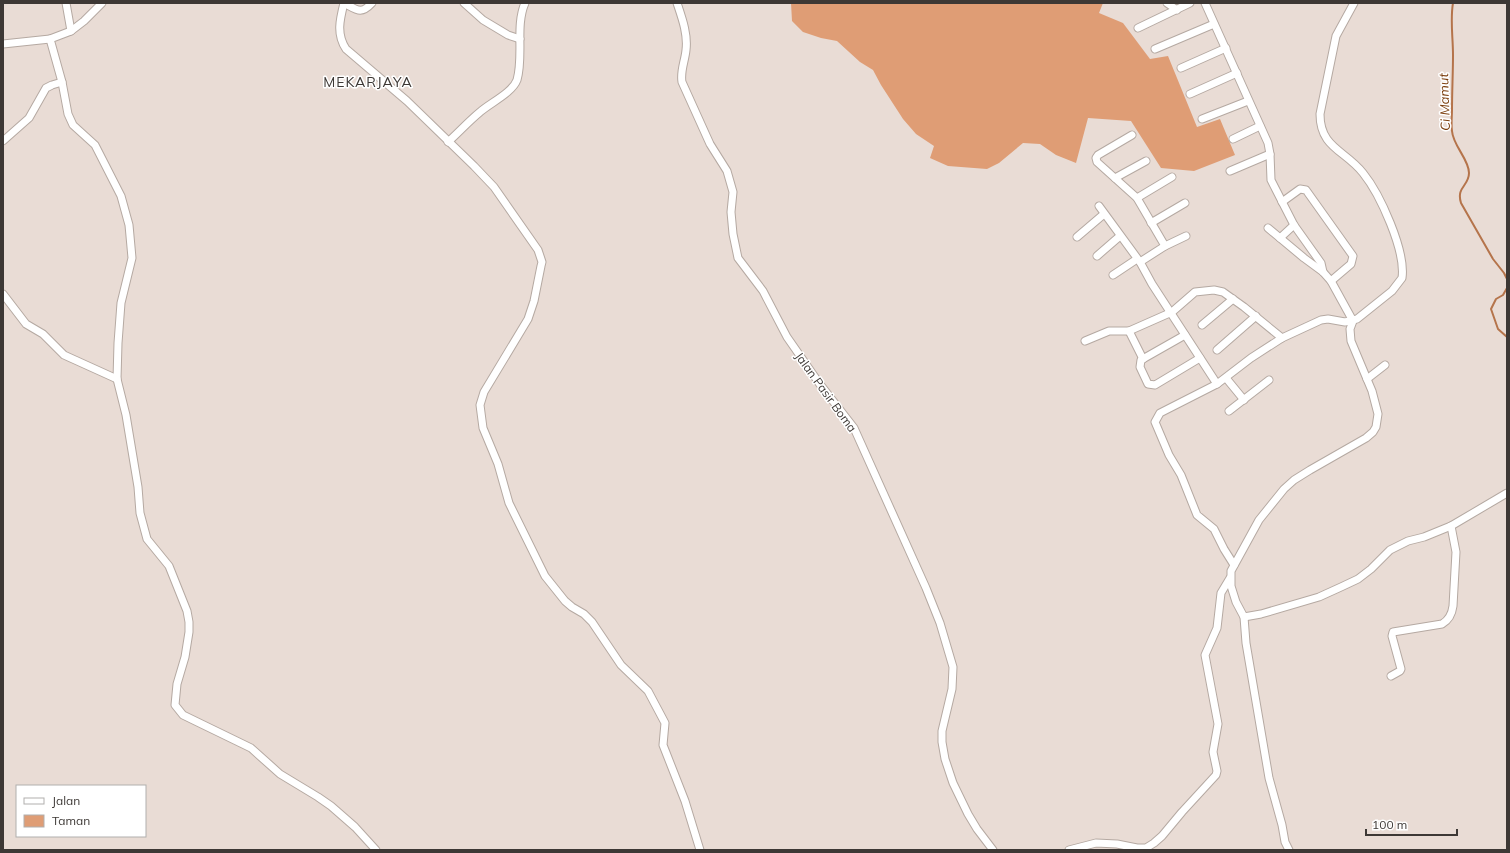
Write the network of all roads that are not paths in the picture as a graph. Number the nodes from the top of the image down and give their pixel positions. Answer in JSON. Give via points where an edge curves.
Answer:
{"nodes":[{"id":1,"x":66,"y":3,"type":"edge"},
{"id":2,"x":102,"y":3,"type":"edge"},
{"id":3,"x":344,"y":3,"type":"edge"},
{"id":4,"x":372,"y":3,"type":"edge"},
{"id":5,"x":464,"y":3,"type":"edge"},
{"id":6,"x":525,"y":3,"type":"edge"},
{"id":7,"x":678,"y":3,"type":"edge"},
{"id":8,"x":1167,"y":3,"type":"edge"},
{"id":9,"x":1190,"y":3,"type":"edge"},
{"id":10,"x":1205,"y":3,"type":"edge"},
{"id":11,"x":1354,"y":3,"type":"edge"},
{"id":12,"x":1176,"y":10,"type":"junction"},
{"id":13,"x":1214,"y":24,"type":"junction"},
{"id":14,"x":1138,"y":28,"type":"dead end"},
{"id":15,"x":72,"y":30,"type":"junction"},
{"id":16,"x":50,"y":39,"type":"junction"},
{"id":17,"x":520,"y":39,"type":"junction"},
{"id":18,"x":3,"y":44,"type":"edge"},
{"id":19,"x":1226,"y":48,"type":"junction"},
{"id":20,"x":1155,"y":49,"type":"dead end"},
{"id":21,"x":1182,"y":68,"type":"dead end"},
{"id":22,"x":1237,"y":73,"type":"junction"},
{"id":23,"x":62,"y":82,"type":"junction"},
{"id":24,"x":1190,"y":94,"type":"dead end"},
{"id":25,"x":1248,"y":101,"type":"junction"},
{"id":26,"x":1202,"y":119,"type":"dead end"},
{"id":27,"x":1260,"y":126,"type":"junction"},
{"id":28,"x":1132,"y":135,"type":"dead end"},
{"id":29,"x":1233,"y":139,"type":"dead end"},
{"id":30,"x":3,"y":141,"type":"edge"},
{"id":31,"x":448,"y":142,"type":"junction"},
{"id":32,"x":1270,"y":154,"type":"junction"},
{"id":33,"x":1146,"y":161,"type":"dead end"},
{"id":34,"x":1230,"y":171,"type":"dead end"},
{"id":35,"x":1172,"y":177,"type":"dead end"},
{"id":36,"x":1115,"y":178,"type":"junction"},
{"id":37,"x":1137,"y":198,"type":"junction"},
{"id":38,"x":1282,"y":202,"type":"junction"},
{"id":39,"x":1185,"y":203,"type":"dead end"},
{"id":40,"x":1099,"y":206,"type":"dead end"},
{"id":41,"x":1104,"y":214,"type":"junction"},
{"id":42,"x":1151,"y":223,"type":"junction"},
{"id":43,"x":1294,"y":225,"type":"junction"},
{"id":44,"x":1268,"y":228,"type":"dead end"},
{"id":45,"x":1120,"y":236,"type":"junction"},
{"id":46,"x":1186,"y":236,"type":"dead end"},
{"id":47,"x":1077,"y":237,"type":"dead end"},
{"id":48,"x":1280,"y":238,"type":"junction"},
{"id":49,"x":1165,"y":246,"type":"junction"},
{"id":50,"x":1098,"y":256,"type":"dead end"},
{"id":51,"x":1138,"y":260,"type":"junction"},
{"id":52,"x":1323,"y":272,"type":"junction"},
{"id":53,"x":1113,"y":275,"type":"dead end"},
{"id":54,"x":1331,"y":281,"type":"junction"},
{"id":55,"x":3,"y":294,"type":"edge"},
{"id":56,"x":1233,"y":299,"type":"junction"},
{"id":57,"x":1172,"y":312,"type":"junction"},
{"id":58,"x":1256,"y":316,"type":"junction"},
{"id":59,"x":1353,"y":321,"type":"junction"},
{"id":60,"x":1202,"y":325,"type":"dead end"},
{"id":61,"x":1129,"y":331,"type":"junction"},
{"id":62,"x":1185,"y":335,"type":"junction"},
{"id":63,"x":1282,"y":338,"type":"junction"},
{"id":64,"x":1085,"y":341,"type":"dead end"},
{"id":65,"x":1216,"y":350,"type":"dead end"},
{"id":66,"x":1200,"y":358,"type":"junction"},
{"id":67,"x":1143,"y":359,"type":"junction"},
{"id":68,"x":1385,"y":365,"type":"dead end"},
{"id":69,"x":1226,"y":378,"type":"junction"},
{"id":70,"x":117,"y":379,"type":"junction"},
{"id":71,"x":1367,"y":379,"type":"junction"},
{"id":72,"x":1269,"y":380,"type":"dead end"},
{"id":73,"x":1217,"y":384,"type":"junction"},
{"id":74,"x":1244,"y":400,"type":"junction"},
{"id":75,"x":1229,"y":410,"type":"dead end"},
{"id":76,"x":1507,"y":493,"type":"edge"},
{"id":77,"x":1451,"y":526,"type":"junction"},
{"id":78,"x":1234,"y":565,"type":"junction"},
{"id":79,"x":1230,"y":578,"type":"junction"},
{"id":80,"x":1244,"y":617,"type":"junction"},
{"id":81,"x":1391,"y":676,"type":"dead end"},
{"id":82,"x":376,"y":850,"type":"edge"},
{"id":83,"x":700,"y":850,"type":"edge"},
{"id":84,"x":993,"y":850,"type":"edge"},
{"id":85,"x":1069,"y":850,"type":"edge"},
{"id":86,"x":1289,"y":850,"type":"edge"}],
"edges":[{"from":1,"to":15,"type":"street"},
{"from":2,"to":15,"type":"street"},
{"from":3,"to":4,"type":"street","via":[[359,11]]},
{"from":3,"to":31,"type":"street","via":[[340,26],[341,40],[346,49],[407,101]]},
{"from":5,"to":17,"type":"street","via":[[488,23]]},
{"from":6,"to":17,"type":"street"},
{"from":7,"to":84,"type":"street","name":"Jalan Pasir Boma","via":[[686,42],[682,82],[710,144],[727,171],[733,192],[731,217],[735,250],[742,264],[763,291],[786,337],[854,428],[926,588],[940,624],[952,667],[952,689],[942,731],[945,759],[968,814]]},
{"from":8,"to":12,"type":"street"},
{"from":9,"to":12,"type":"street"},
{"from":10,"to":13,"type":"street"},
{"from":11,"to":59,"type":"street","via":[[1336,36],[1320,124],[1330,144],[1363,173],[1376,192],[1394,232],[1403,273],[1396,287]]},
{"from":12,"to":14,"type":"street"},
{"from":13,"to":19,"type":"street"},
{"from":13,"to":20,"type":"street"},
{"from":15,"to":16,"type":"street"},
{"from":16,"to":18,"type":"street"},
{"from":16,"to":23,"type":"street"},
{"from":17,"to":31,"type":"street","via":[[518,72],[514,85],[480,111]]},
{"from":19,"to":21,"type":"street"},
{"from":19,"to":22,"type":"street"},
{"from":22,"to":24,"type":"street"},
{"from":22,"to":25,"type":"street"},
{"from":23,"to":30,"type":"street","via":[[46,88],[29,118]]},
{"from":23,"to":70,"type":"street","via":[[68,114],[73,125],[95,145],[121,196],[130,225],[132,258],[121,303]]},
{"from":25,"to":26,"type":"street"},
{"from":25,"to":27,"type":"street"},
{"from":27,"to":29,"type":"street"},
{"from":27,"to":32,"type":"street"},
{"from":28,"to":36,"type":"street","via":[[1096,156],[1097,162]]},
{"from":31,"to":83,"type":"street","via":[[494,187],[534,243],[542,262],[528,319],[491,379],[480,405],[483,428],[498,464],[509,503],[550,583],[565,601],[592,622],[621,665],[648,690],[665,723],[664,745]]},
{"from":32,"to":34,"type":"street"},
{"from":32,"to":38,"type":"street","via":[[1271,180]]},
{"from":33,"to":36,"type":"street"},
{"from":35,"to":37,"type":"street"},
{"from":36,"to":37,"type":"street"},
{"from":37,"to":42,"type":"street"},
{"from":38,"to":43,"type":"street"},
{"from":38,"to":54,"type":"street","via":[[1300,189],[1306,190],[1353,256],[1352,264]]},
{"from":39,"to":42,"type":"street"},
{"from":40,"to":41,"type":"street"},
{"from":41,"to":45,"type":"street"},
{"from":41,"to":47,"type":"street"},
{"from":42,"to":49,"type":"street"},
{"from":43,"to":48,"type":"street"},
{"from":43,"to":52,"type":"street","via":[[1321,263]]},
{"from":44,"to":48,"type":"street"},
{"from":45,"to":50,"type":"street"},
{"from":45,"to":51,"type":"street"},
{"from":46,"to":49,"type":"street"},
{"from":48,"to":52,"type":"street"},
{"from":49,"to":51,"type":"street"},
{"from":51,"to":53,"type":"street"},
{"from":51,"to":57,"type":"street"},
{"from":52,"to":54,"type":"street"},
{"from":54,"to":59,"type":"street"},
{"from":55,"to":70,"type":"street","via":[[26,324],[43,334],[64,355]]},
{"from":56,"to":57,"type":"street","via":[[1221,291],[1198,291]]},
{"from":56,"to":58,"type":"street"},
{"from":56,"to":60,"type":"street"},
{"from":57,"to":61,"type":"street"},
{"from":57,"to":62,"type":"street"},
{"from":58,"to":63,"type":"street"},
{"from":58,"to":65,"type":"street"},
{"from":59,"to":63,"type":"street","via":[[1321,320]]},
{"from":59,"to":71,"type":"street","via":[[1350,329],[1351,342]]},
{"from":61,"to":64,"type":"street","via":[[1109,331]]},
{"from":61,"to":67,"type":"street"},
{"from":62,"to":66,"type":"street"},
{"from":62,"to":67,"type":"street"},
{"from":63,"to":69,"type":"street"},
{"from":66,"to":67,"type":"street","via":[[1155,385],[1148,384],[1140,367]]},
{"from":66,"to":73,"type":"street"},
{"from":68,"to":71,"type":"street"},
{"from":69,"to":73,"type":"street"},
{"from":69,"to":74,"type":"street"},
{"from":70,"to":82,"type":"street","via":[[126,415],[140,513],[147,539],[169,566],[187,611],[189,632],[175,694],[177,709],[188,718],[247,745],[280,774],[331,806]]},
{"from":71,"to":78,"type":"street","via":[[1377,410],[1376,427],[1373,432],[1288,484],[1259,520]]},
{"from":72,"to":74,"type":"street"},
{"from":73,"to":78,"type":"street","via":[[1160,413],[1155,422],[1182,475],[1197,515],[1214,529]]},
{"from":74,"to":75,"type":"street"},
{"from":76,"to":77,"type":"street"},
{"from":77,"to":80,"type":"street","via":[[1390,550],[1371,569],[1341,588],[1319,597]]},
{"from":77,"to":81,"type":"street","via":[[1456,552],[1451,613],[1448,620],[1442,624],[1393,632],[1401,667],[1400,672]]},
{"from":78,"to":79,"type":"street"},
{"from":79,"to":80,"type":"street","via":[[1236,602]]},
{"from":79,"to":85,"type":"street","via":[[1220,594],[1217,628],[1206,654],[1218,724],[1214,747],[1216,775],[1162,836],[1146,848],[1096,843]]},
{"from":80,"to":86,"type":"street","via":[[1246,643],[1268,770]]}]}
